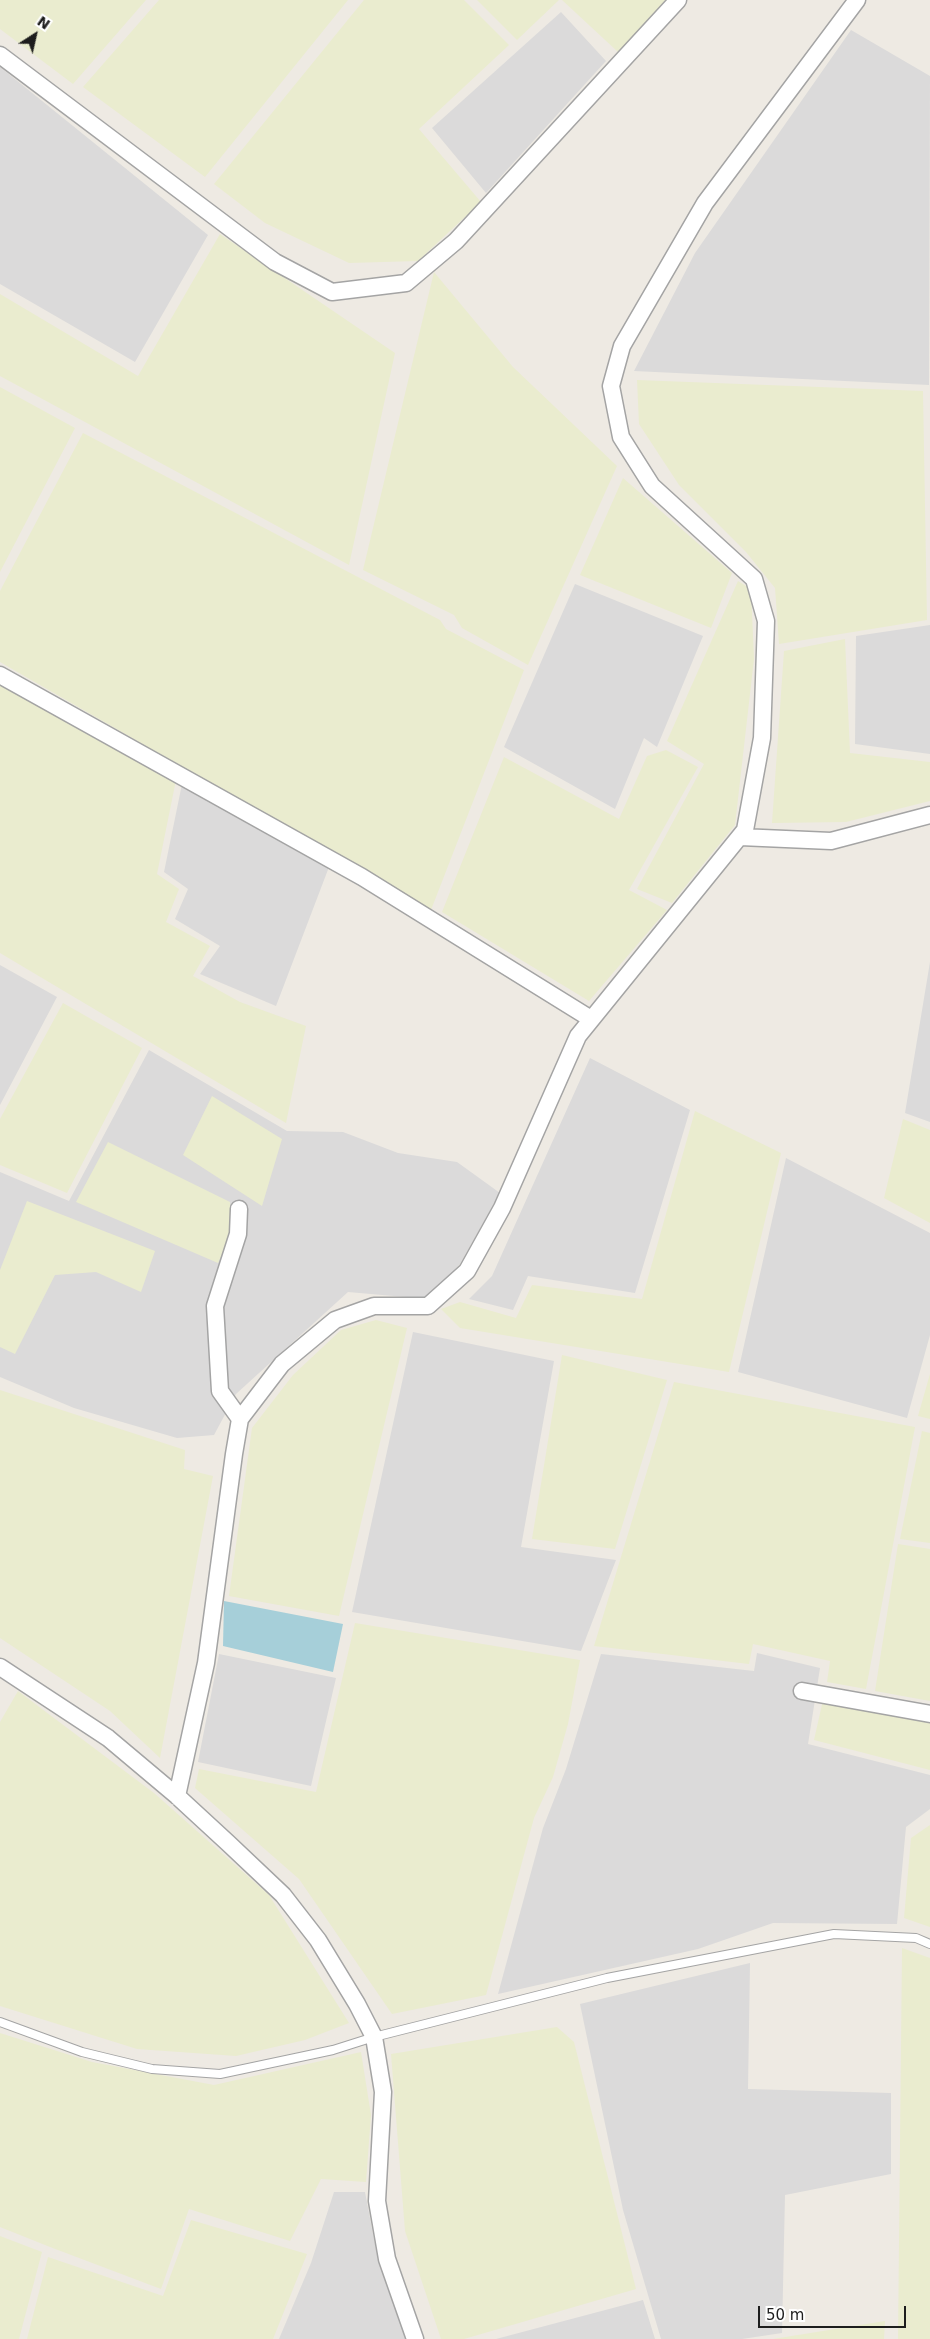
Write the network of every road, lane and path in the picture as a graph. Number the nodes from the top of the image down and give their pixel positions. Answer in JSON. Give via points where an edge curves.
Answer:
{"nodes":[{"id":1,"x":678,"y":0,"type":"edge"},
{"id":2,"x":857,"y":0,"type":"edge"},
{"id":3,"x":0,"y":55,"type":"edge"},
{"id":4,"x":0,"y":675,"type":"edge"},
{"id":5,"x":930,"y":814,"type":"edge"},
{"id":6,"x":740,"y":836,"type":"junction"},
{"id":7,"x":591,"y":1019,"type":"junction"},
{"id":8,"x":240,"y":1209,"type":"dead end"},
{"id":9,"x":240,"y":1419,"type":"junction"},
{"id":10,"x":0,"y":1667,"type":"edge"},
{"id":11,"x":802,"y":1690,"type":"dead end"},
{"id":12,"x":930,"y":1714,"type":"edge"},
{"id":13,"x":178,"y":1796,"type":"junction"},
{"id":14,"x":930,"y":1944,"type":"edge"},
{"id":15,"x":0,"y":2022,"type":"edge"},
{"id":16,"x":374,"y":2037,"type":"junction"},
{"id":17,"x":416,"y":2339,"type":"edge"}],
"edges":[{"from":1,"to":3,"type":"street","via":[[456,241],[406,283],[332,292],[275,262]]},
{"from":2,"to":6,"type":"street","via":[[705,203],[622,346],[611,386],[621,437],[652,486],[754,579],[766,621],[762,738],[745,830]]},
{"from":4,"to":7,"type":"street","via":[[362,877]]},
{"from":5,"to":6,"type":"street","via":[[832,841]]},
{"from":6,"to":7,"type":"street"},
{"from":7,"to":9,"type":"street","via":[[578,1036],[502,1208],[467,1272],[428,1306],[374,1306],[335,1320],[282,1364]]},
{"from":8,"to":9,"type":"street","via":[[238,1234],[215,1306],[220,1391]]},
{"from":9,"to":13,"type":"street","via":[[206,1663]]},
{"from":10,"to":13,"type":"street","via":[[108,1738]]},
{"from":11,"to":12,"type":"street"},
{"from":13,"to":16,"type":"street","via":[[282,1895],[318,1940],[358,2004]]},
{"from":14,"to":16,"type":"lane","via":[[916,1938],[834,1934],[607,1978]]},
{"from":15,"to":16,"type":"lane","via":[[82,2052],[152,2069],[220,2074],[333,2050]]},
{"from":16,"to":17,"type":"street","via":[[383,2092],[378,2201],[387,2259]]}]}
